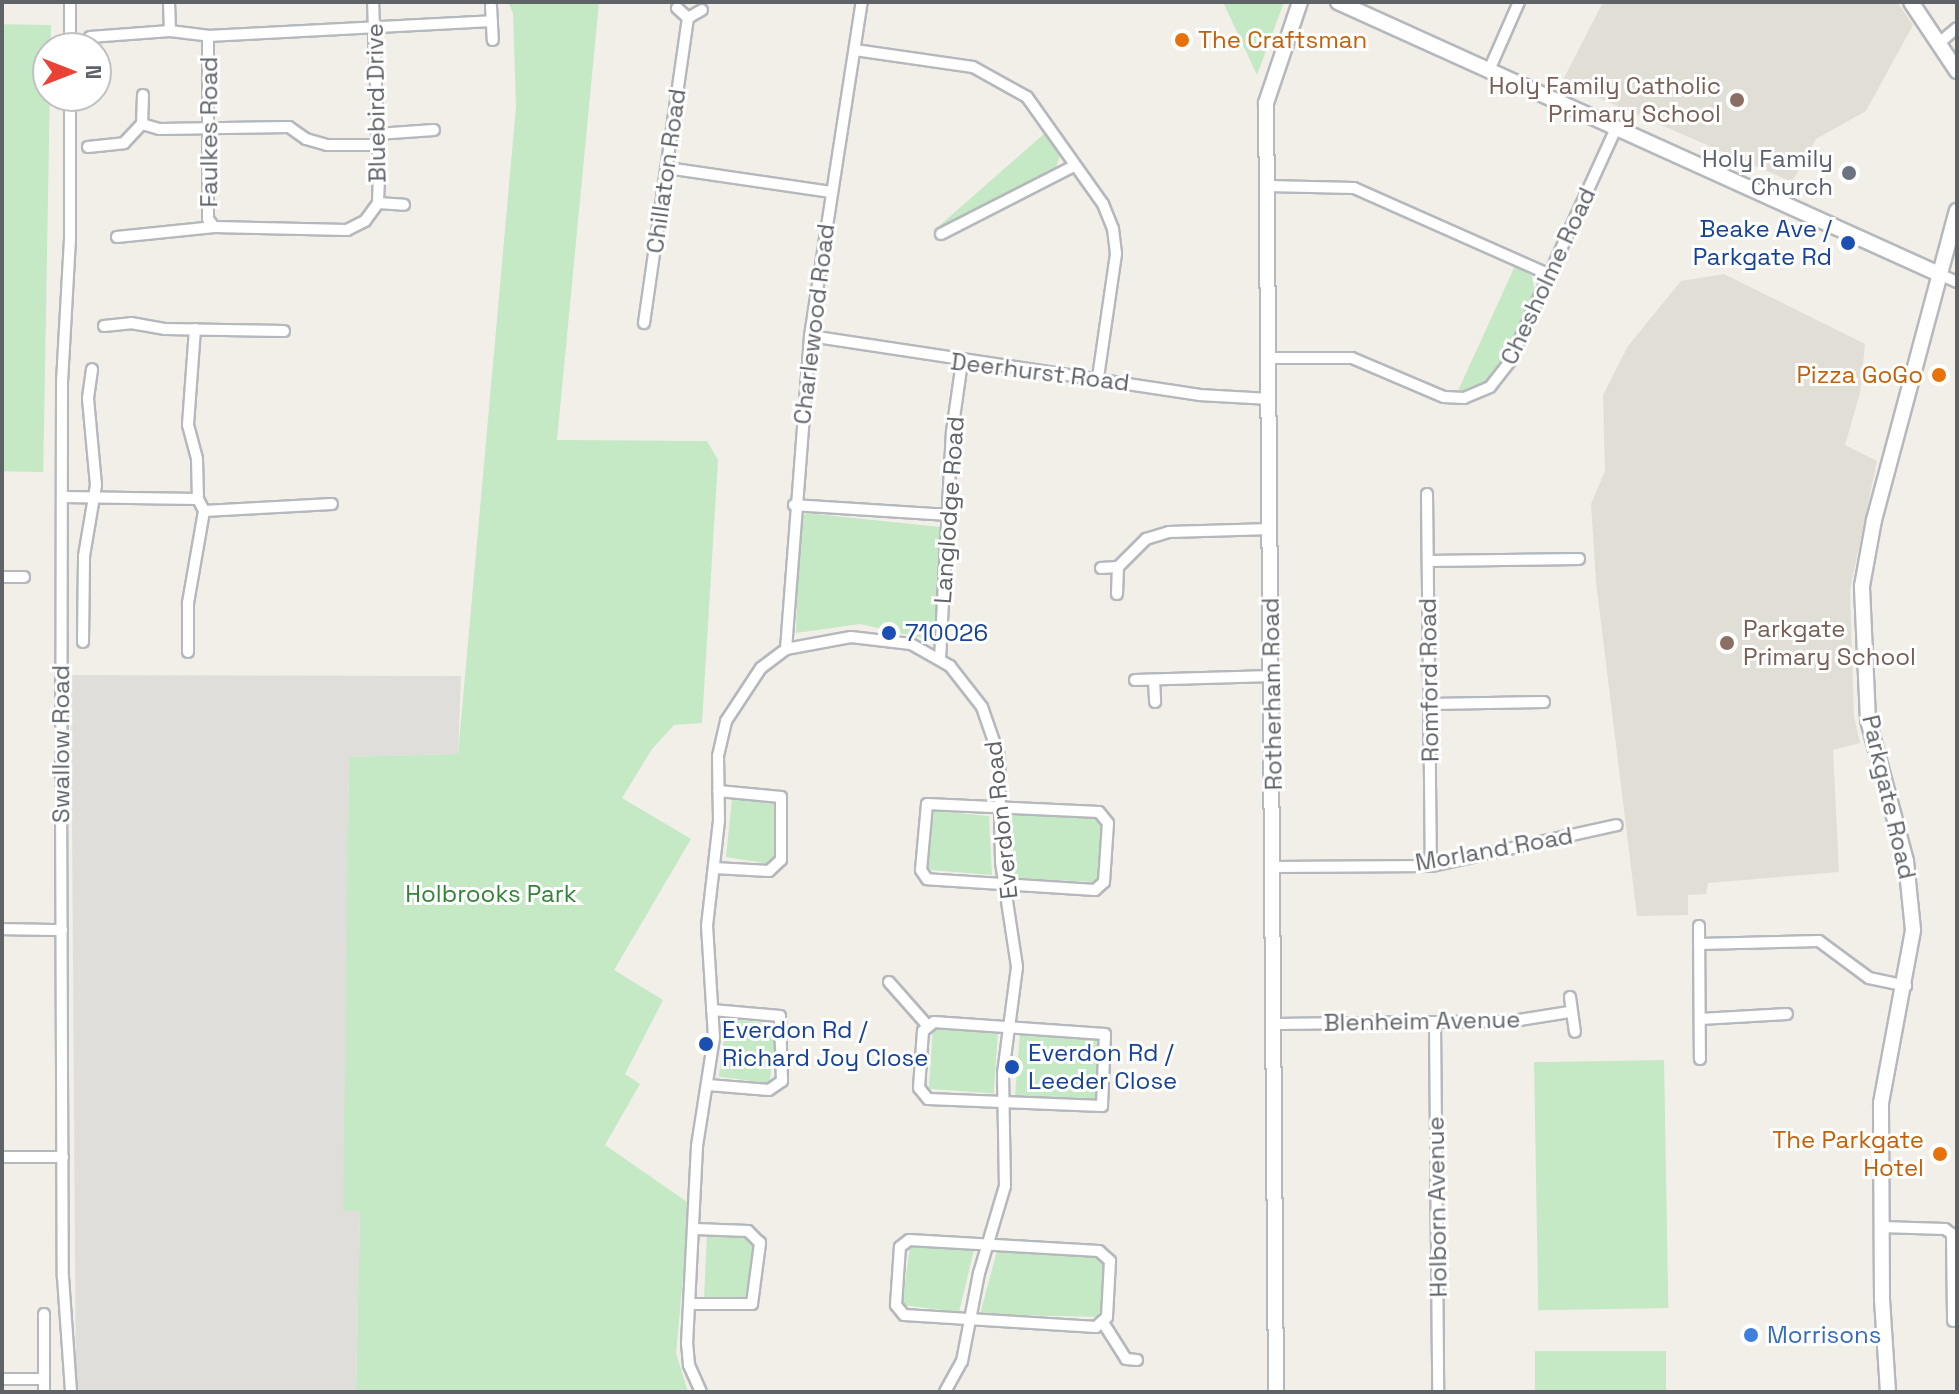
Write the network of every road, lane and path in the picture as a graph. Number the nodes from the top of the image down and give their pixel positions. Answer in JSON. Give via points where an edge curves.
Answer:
{"nodes":[{"id":1,"x":70,"y":2,"type":"edge"},
{"id":2,"x":169,"y":2,"type":"edge"},
{"id":3,"x":373,"y":2,"type":"edge"},
{"id":4,"x":862,"y":2,"type":"edge"},
{"id":5,"x":1300,"y":2,"type":"edge"},
{"id":6,"x":1338,"y":2,"type":"edge"},
{"id":7,"x":1519,"y":2,"type":"edge"},
{"id":8,"x":1911,"y":2,"type":"edge"},
{"id":9,"x":491,"y":6,"type":"dead end"},
{"id":10,"x":677,"y":8,"type":"dead end"},
{"id":11,"x":702,"y":10,"type":"dead end"},
{"id":12,"x":688,"y":18,"type":"junction"},
{"id":13,"x":492,"y":21,"type":"junction"},
{"id":14,"x":374,"y":26,"type":"junction"},
{"id":15,"x":1957,"y":28,"type":"edge"},
{"id":16,"x":170,"y":31,"type":"junction"},
{"id":17,"x":70,"y":32,"type":"edge"},
{"id":18,"x":112,"y":35,"type":"edge"},
{"id":19,"x":208,"y":36,"type":"junction"},
{"id":20,"x":493,"y":40,"type":"dead end"},
{"id":21,"x":1939,"y":43,"type":"junction"},
{"id":22,"x":855,"y":50,"type":"junction"},
{"id":23,"x":1490,"y":68,"type":"junction"},
{"id":24,"x":1957,"y":71,"type":"edge"},
{"id":25,"x":143,"y":95,"type":"dead end"},
{"id":26,"x":70,"y":112,"type":"edge"},
{"id":27,"x":142,"y":124,"type":"junction"},
{"id":28,"x":1617,"y":126,"type":"junction"},
{"id":29,"x":208,"y":128,"type":"junction"},
{"id":30,"x":434,"y":130,"type":"dead end"},
{"id":31,"x":378,"y":140,"type":"junction"},
{"id":32,"x":88,"y":147,"type":"dead end"},
{"id":33,"x":1074,"y":166,"type":"junction"},
{"id":34,"x":667,"y":168,"type":"junction"},
{"id":35,"x":1267,"y":186,"type":"junction"},
{"id":36,"x":831,"y":192,"type":"junction"},
{"id":37,"x":378,"y":203,"type":"junction"},
{"id":38,"x":404,"y":205,"type":"dead end"},
{"id":39,"x":1957,"y":211,"type":"edge"},
{"id":40,"x":214,"y":227,"type":"junction"},
{"id":41,"x":941,"y":234,"type":"dead end"},
{"id":42,"x":117,"y":237,"type":"dead end"},
{"id":43,"x":1939,"y":274,"type":"junction"},
{"id":44,"x":1550,"y":275,"type":"junction"},
{"id":45,"x":1957,"y":282,"type":"edge"},
{"id":46,"x":644,"y":323,"type":"dead end"},
{"id":47,"x":104,"y":326,"type":"dead end"},
{"id":48,"x":195,"y":329,"type":"junction"},
{"id":49,"x":284,"y":331,"type":"dead end"},
{"id":50,"x":810,"y":336,"type":"junction"},
{"id":51,"x":1270,"y":358,"type":"junction"},
{"id":52,"x":962,"y":362,"type":"junction"},
{"id":53,"x":92,"y":369,"type":"dead end"},
{"id":54,"x":1098,"y":378,"type":"junction"},
{"id":55,"x":1270,"y":399,"type":"junction"},
{"id":56,"x":1427,"y":494,"type":"dead end"},
{"id":57,"x":64,"y":497,"type":"junction"},
{"id":58,"x":96,"y":498,"type":"junction"},
{"id":59,"x":198,"y":499,"type":"junction"},
{"id":60,"x":332,"y":504,"type":"dead end"},
{"id":61,"x":794,"y":505,"type":"junction"},
{"id":62,"x":204,"y":511,"type":"junction"},
{"id":63,"x":948,"y":515,"type":"junction"},
{"id":64,"x":1271,"y":529,"type":"junction"},
{"id":65,"x":1579,"y":559,"type":"dead end"},
{"id":66,"x":1428,"y":561,"type":"junction"},
{"id":67,"x":1118,"y":567,"type":"junction"},
{"id":68,"x":1101,"y":568,"type":"dead end"},
{"id":69,"x":2,"y":577,"type":"edge"},
{"id":70,"x":24,"y":577,"type":"dead end"},
{"id":71,"x":1117,"y":594,"type":"dead end"},
{"id":72,"x":83,"y":642,"type":"dead end"},
{"id":73,"x":786,"y":649,"type":"junction"},
{"id":74,"x":188,"y":652,"type":"dead end"},
{"id":75,"x":940,"y":659,"type":"junction"},
{"id":76,"x":1272,"y":676,"type":"junction"},
{"id":77,"x":1135,"y":680,"type":"dead end"},
{"id":78,"x":1154,"y":680,"type":"junction"},
{"id":79,"x":1155,"y":702,"type":"dead end"},
{"id":80,"x":1544,"y":702,"type":"dead end"},
{"id":81,"x":1430,"y":704,"type":"junction"},
{"id":82,"x":718,"y":791,"type":"junction"},
{"id":83,"x":1001,"y":806,"type":"junction"},
{"id":84,"x":1617,"y":825,"type":"dead end"},
{"id":85,"x":1431,"y":866,"type":"junction"},
{"id":86,"x":1273,"y":867,"type":"junction"},
{"id":87,"x":714,"y":868,"type":"junction"},
{"id":88,"x":1005,"y":884,"type":"junction"},
{"id":89,"x":1699,"y":926,"type":"dead end"},
{"id":90,"x":2,"y":929,"type":"edge"},
{"id":91,"x":62,"y":930,"type":"junction"},
{"id":92,"x":1699,"y":944,"type":"junction"},
{"id":93,"x":889,"y":982,"type":"dead end"},
{"id":94,"x":1906,"y":986,"type":"junction"},
{"id":95,"x":1570,"y":997,"type":"dead end"},
{"id":96,"x":712,"y":1010,"type":"junction"},
{"id":97,"x":1569,"y":1012,"type":"junction"},
{"id":98,"x":1787,"y":1014,"type":"dead end"},
{"id":99,"x":1700,"y":1019,"type":"junction"},
{"id":100,"x":1435,"y":1022,"type":"junction"},
{"id":101,"x":1275,"y":1024,"type":"junction"},
{"id":102,"x":927,"y":1025,"type":"junction"},
{"id":103,"x":1010,"y":1027,"type":"junction"},
{"id":104,"x":1575,"y":1032,"type":"dead end"},
{"id":105,"x":1700,"y":1059,"type":"dead end"},
{"id":106,"x":708,"y":1085,"type":"junction"},
{"id":107,"x":1004,"y":1103,"type":"junction"},
{"id":108,"x":2,"y":1157,"type":"edge"},
{"id":109,"x":63,"y":1157,"type":"junction"},
{"id":110,"x":1881,"y":1227,"type":"junction"},
{"id":111,"x":695,"y":1229,"type":"junction"},
{"id":112,"x":989,"y":1245,"type":"junction"},
{"id":113,"x":691,"y":1304,"type":"junction"},
{"id":114,"x":44,"y":1314,"type":"dead end"},
{"id":115,"x":968,"y":1320,"type":"junction"},
{"id":116,"x":1953,"y":1321,"type":"dead end"},
{"id":117,"x":1104,"y":1324,"type":"junction"},
{"id":118,"x":1137,"y":1360,"type":"dead end"},
{"id":119,"x":2,"y":1379,"type":"edge"},
{"id":120,"x":44,"y":1379,"type":"junction"},
{"id":121,"x":44,"y":1392,"type":"edge"},
{"id":122,"x":71,"y":1392,"type":"edge"},
{"id":123,"x":701,"y":1392,"type":"edge"},
{"id":124,"x":945,"y":1392,"type":"edge"},
{"id":125,"x":1276,"y":1392,"type":"edge"},
{"id":126,"x":1438,"y":1392,"type":"edge"},
{"id":127,"x":1888,"y":1392,"type":"edge"}],
"edges":[{"from":1,"to":17,"type":"street"},
{"from":2,"to":16,"type":"street"},
{"from":3,"to":14,"type":"street","name":"Bluebird Drive"},
{"from":4,"to":22,"type":"street","name":"Charlewood Road"},
{"from":5,"to":35,"type":"street","name":"Rotherham Road","via":[[1268,88]]},
{"from":6,"to":23,"type":"street"},
{"from":7,"to":23,"type":"street"},
{"from":8,"to":21,"type":"street"},
{"from":9,"to":13,"type":"street"},
{"from":10,"to":12,"type":"street"},
{"from":11,"to":12,"type":"street"},
{"from":12,"to":34,"type":"street","name":"Chillaton Road"},
{"from":13,"to":14,"type":"street"},
{"from":13,"to":20,"type":"street"},
{"from":14,"to":19,"type":"street"},
{"from":14,"to":31,"type":"street","name":"Bluebird Drive"},
{"from":15,"to":21,"type":"street"},
{"from":16,"to":18,"type":"street"},
{"from":16,"to":19,"type":"street"},
{"from":19,"to":29,"type":"street","name":"Faulkes Road"},
{"from":21,"to":24,"type":"street"},
{"from":22,"to":33,"type":"street","via":[[973,67],[1000,78],[1027,97]]},
{"from":22,"to":36,"type":"street","name":"Charlewood Road"},
{"from":23,"to":28,"type":"street"},
{"from":25,"to":27,"type":"street"},
{"from":26,"to":57,"type":"street","name":"Swallow Road"},
{"from":27,"to":29,"type":"street"},
{"from":27,"to":32,"type":"street","via":[[118,147]]},
{"from":28,"to":43,"type":"street"},
{"from":28,"to":44,"type":"street","name":"Chesholme Road"},
{"from":29,"to":31,"type":"street","via":[[289,127],[327,145]]},
{"from":29,"to":40,"type":"street","name":"Faulkes Road","via":[[208,219]]},
{"from":30,"to":31,"type":"street"},
{"from":31,"to":37,"type":"street","name":"Bluebird Drive"},
{"from":33,"to":41,"type":"street"},
{"from":33,"to":54,"type":"street","via":[[1103,204],[1116,254]]},
{"from":34,"to":36,"type":"street"},
{"from":34,"to":46,"type":"street","name":"Chillaton Road"},
{"from":35,"to":44,"type":"street","via":[[1354,188]]},
{"from":35,"to":51,"type":"street","name":"Rotherham Road"},
{"from":36,"to":50,"type":"street","name":"Charlewood Road"},
{"from":37,"to":38,"type":"street","name":"Bluebird Drive"},
{"from":37,"to":40,"type":"street","name":"Bluebird Drive","via":[[365,221],[347,230]]},
{"from":39,"to":43,"type":"street","name":"Parkgate Road"},
{"from":40,"to":42,"type":"street","name":"Bluebird Drive"},
{"from":43,"to":45,"type":"street"},
{"from":43,"to":94,"type":"street","name":"Parkgate Road","via":[[1874,520],[1862,586],[1868,720],[1910,883],[1913,930]]},
{"from":44,"to":51,"type":"street","name":"Chesholme Road","via":[[1504,373],[1474,395],[1454,399],[1432,394],[1352,358]]},
{"from":47,"to":48,"type":"street"},
{"from":48,"to":49,"type":"street"},
{"from":48,"to":59,"type":"street","via":[[188,425],[197,459]]},
{"from":50,"to":52,"type":"street","name":"Deerhurst Road"},
{"from":50,"to":61,"type":"street","name":"Charlewood Road"},
{"from":51,"to":55,"type":"street","name":"Rotherham Road"},
{"from":52,"to":54,"type":"street","name":"Deerhurst Road"},
{"from":52,"to":63,"type":"street","name":"Langlodge Road"},
{"from":53,"to":58,"type":"street","via":[[88,398]]},
{"from":54,"to":55,"type":"street","name":"Deerhurst Road","via":[[1199,395]]},
{"from":55,"to":64,"type":"street","name":"Rotherham Road"},
{"from":56,"to":66,"type":"street","name":"Romford Road"},
{"from":57,"to":58,"type":"street"},
{"from":57,"to":91,"type":"street","name":"Swallow Road"},
{"from":58,"to":59,"type":"street"},
{"from":58,"to":72,"type":"street","via":[[84,556]]},
{"from":59,"to":62,"type":"street"},
{"from":60,"to":62,"type":"street"},
{"from":61,"to":63,"type":"street"},
{"from":61,"to":73,"type":"street","name":"Charlewood Road"},
{"from":62,"to":74,"type":"street","via":[[188,603]]},
{"from":63,"to":75,"type":"street","name":"Langlodge Road"},
{"from":64,"to":67,"type":"street","via":[[1156,534]]},
{"from":64,"to":76,"type":"street","name":"Rotherham Road"},
{"from":65,"to":66,"type":"street"},
{"from":66,"to":81,"type":"street","name":"Romford Road"},
{"from":67,"to":68,"type":"street"},
{"from":67,"to":71,"type":"street"},
{"from":69,"to":70,"type":"street"},
{"from":73,"to":75,"type":"street","name":"Everdon Road","via":[[819,639],[874,638],[911,644]]},
{"from":73,"to":82,"type":"street","name":"Everdon Road","via":[[761,668],[726,721]]},
{"from":75,"to":83,"type":"street","name":"Everdon Road","via":[[972,692],[993,734]]},
{"from":76,"to":78,"type":"street"},
{"from":76,"to":86,"type":"street","name":"Rotherham Road"},
{"from":77,"to":78,"type":"street"},
{"from":78,"to":79,"type":"street"},
{"from":80,"to":81,"type":"street"},
{"from":81,"to":85,"type":"street","name":"Romford Road"},
{"from":82,"to":87,"type":"street","name":"Everdon Road"},
{"from":82,"to":87,"type":"street","via":[[781,797],[781,860],[769,871]]},
{"from":83,"to":88,"type":"street","name":"Everdon Road"},
{"from":83,"to":88,"type":"street","via":[[927,804],[921,870],[927,879]]},
{"from":83,"to":88,"type":"street","via":[[1099,812],[1108,823],[1102,887]]},
{"from":84,"to":85,"type":"street","name":"Morland Road"},
{"from":85,"to":86,"type":"street","name":"Morland Road"},
{"from":86,"to":101,"type":"street","name":"Rotherham Road"},
{"from":87,"to":96,"type":"street","name":"Everdon Road","via":[[707,926]]},
{"from":88,"to":103,"type":"street","name":"Everdon Road","via":[[1017,944]]},
{"from":89,"to":92,"type":"street"},
{"from":90,"to":91,"type":"street"},
{"from":91,"to":109,"type":"street","name":"Swallow Road"},
{"from":92,"to":94,"type":"street","via":[[1819,941],[1869,978]]},
{"from":92,"to":99,"type":"street"},
{"from":93,"to":102,"type":"street"},
{"from":94,"to":110,"type":"street","name":"Parkgate Road","via":[[1883,1080]]},
{"from":95,"to":97,"type":"street"},
{"from":96,"to":106,"type":"street","name":"Everdon Road"},
{"from":96,"to":106,"type":"street","via":[[780,1016],[782,1081],[769,1090]]},
{"from":97,"to":100,"type":"street","name":"Blenheim Avenue","via":[[1513,1021]]},
{"from":97,"to":104,"type":"street"},
{"from":98,"to":99,"type":"street"},
{"from":99,"to":105,"type":"street"},
{"from":100,"to":101,"type":"street","name":"Blenheim Avenue"},
{"from":100,"to":126,"type":"street","name":"Holborn Avenue"},
{"from":101,"to":125,"type":"street","name":"Rotherham Road"},
{"from":102,"to":103,"type":"street"},
{"from":102,"to":107,"type":"street","via":[[922,1095]]},
{"from":103,"to":107,"type":"street","name":"Everdon Road"},
{"from":103,"to":107,"type":"street","via":[[1105,1034],[1105,1098],[1094,1107]]},
{"from":106,"to":111,"type":"street","name":"Everdon Road","via":[[697,1146]]},
{"from":107,"to":112,"type":"street","name":"Everdon Road","via":[[1005,1186]]},
{"from":108,"to":109,"type":"street"},
{"from":109,"to":122,"type":"street","name":"Swallow Road","via":[[63,1277]]},
{"from":110,"to":116,"type":"street","via":[[1945,1229],[1952,1234]]},
{"from":110,"to":127,"type":"street","name":"Parkgate Road"},
{"from":111,"to":113,"type":"street","name":"Everdon Road"},
{"from":111,"to":113,"type":"street","via":[[748,1231],[760,1243],[752,1304]]},
{"from":112,"to":115,"type":"street","name":"Everdon Road"},
{"from":112,"to":115,"type":"street","via":[[909,1240],[900,1247],[898,1312]]},
{"from":112,"to":117,"type":"street","via":[[1107,1254]]},
{"from":113,"to":123,"type":"street","name":"Everdon Road","via":[[689,1365]]},
{"from":114,"to":120,"type":"street"},
{"from":115,"to":117,"type":"street"},
{"from":115,"to":124,"type":"street","name":"Everdon Road","via":[[962,1361]]},
{"from":117,"to":118,"type":"street","via":[[1126,1359]]},
{"from":119,"to":120,"type":"street"},
{"from":120,"to":121,"type":"street"}]}
